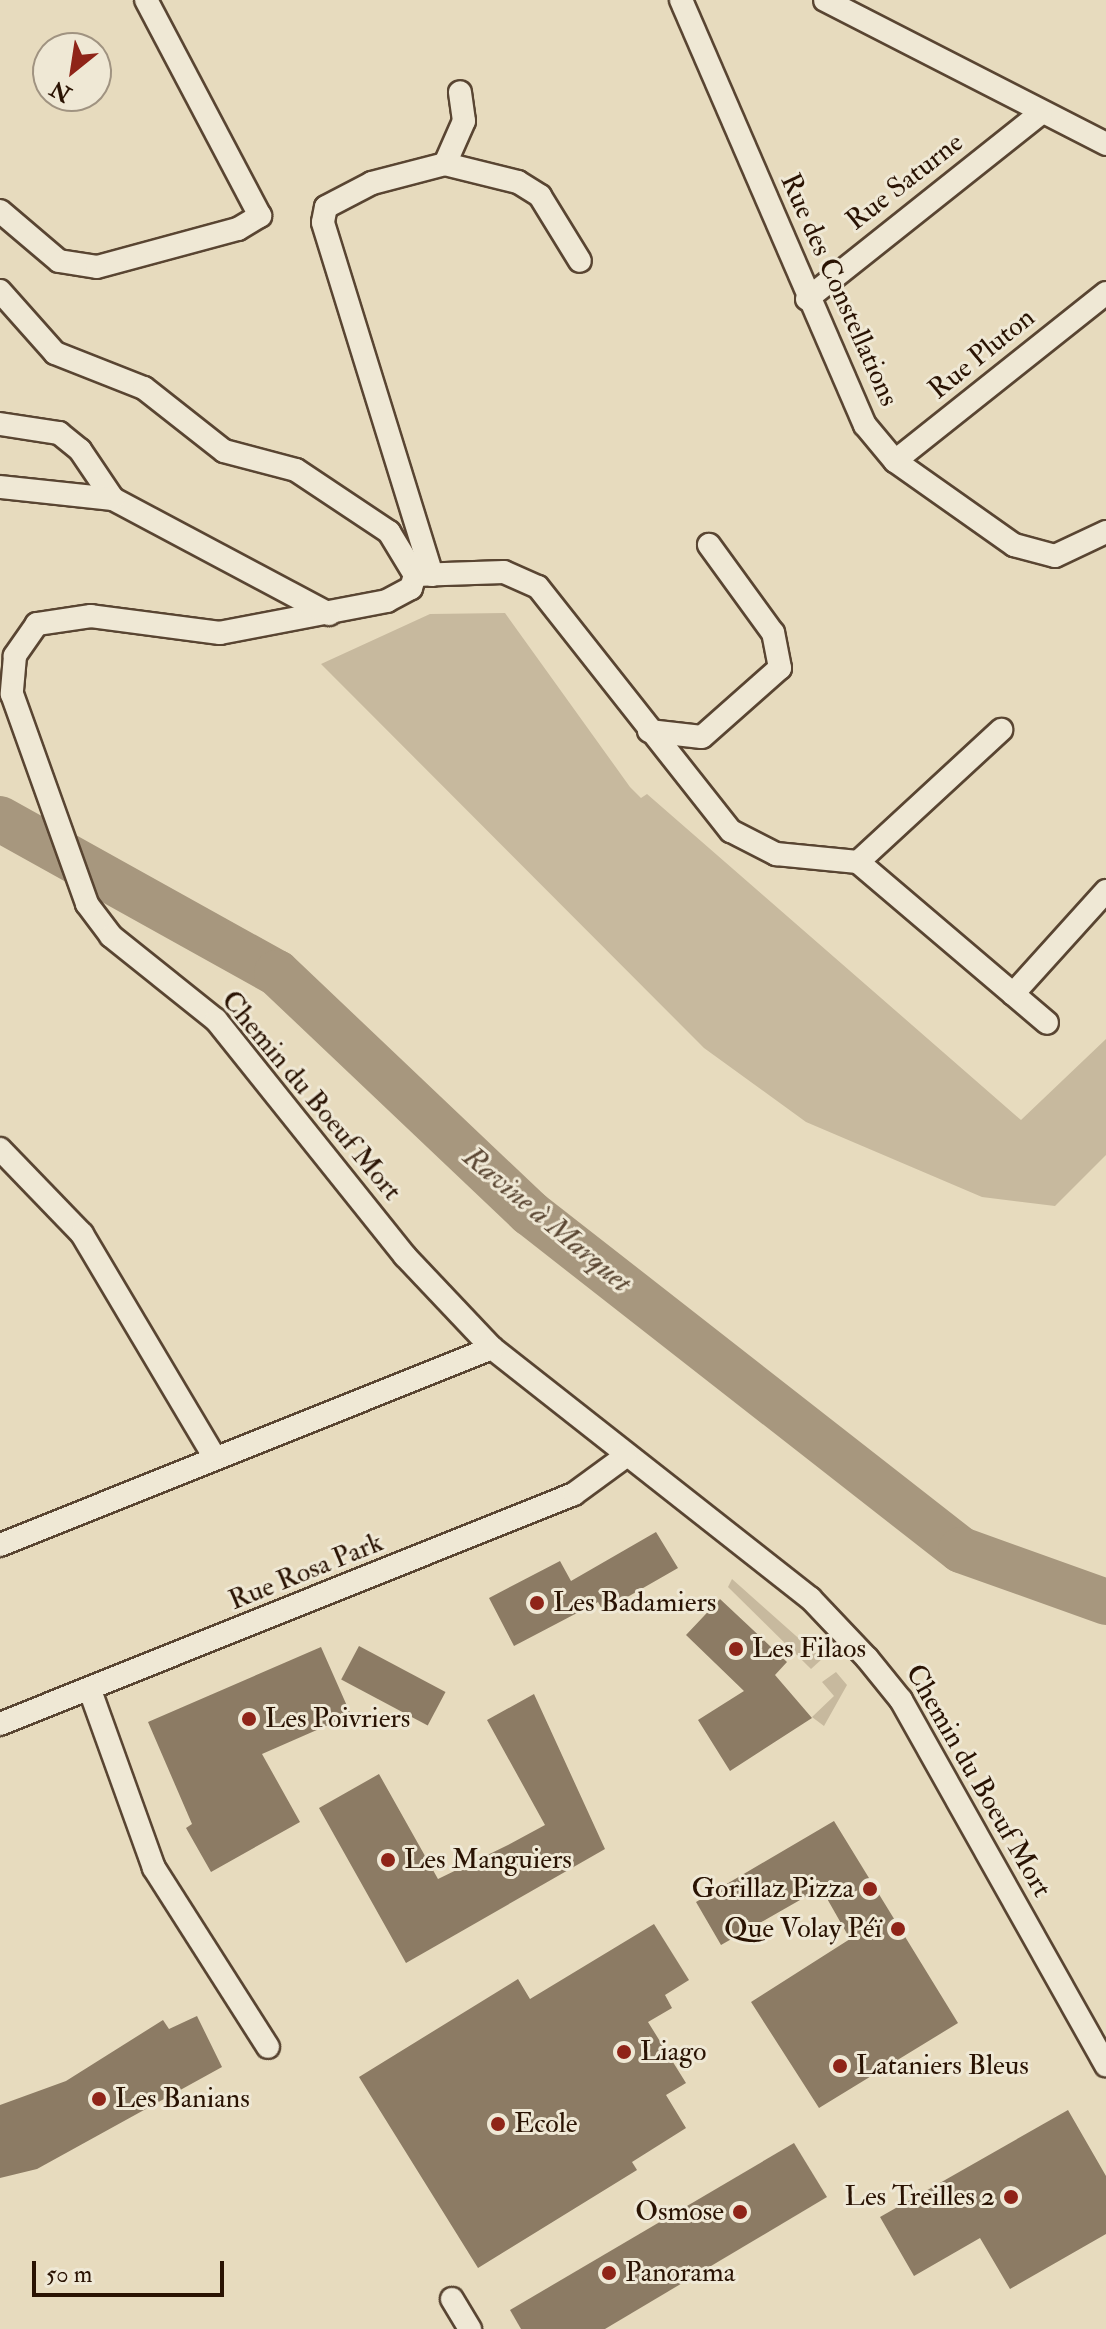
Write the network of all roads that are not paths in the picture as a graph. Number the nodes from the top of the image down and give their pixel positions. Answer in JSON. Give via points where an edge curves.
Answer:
{"nodes":[{"id":1,"x":146,"y":0,"type":"edge"},
{"id":2,"x":681,"y":0,"type":"edge"},
{"id":3,"x":825,"y":0,"type":"edge"},
{"id":4,"x":460,"y":92,"type":"dead end"},
{"id":5,"x":1041,"y":113,"type":"junction"},
{"id":6,"x":1106,"y":144,"type":"edge"},
{"id":7,"x":445,"y":164,"type":"junction"},
{"id":8,"x":0,"y":211,"type":"edge"},
{"id":9,"x":580,"y":261,"type":"dead end"},
{"id":10,"x":0,"y":291,"type":"edge"},
{"id":11,"x":1106,"y":293,"type":"edge"},
{"id":12,"x":807,"y":299,"type":"junction"},
{"id":13,"x":0,"y":424,"type":"edge"},
{"id":14,"x":895,"y":461,"type":"junction"},
{"id":15,"x":0,"y":487,"type":"edge"},
{"id":16,"x":113,"y":499,"type":"junction"},
{"id":17,"x":1106,"y":532,"type":"edge"},
{"id":18,"x":709,"y":545,"type":"dead end"},
{"id":19,"x":424,"y":575,"type":"junction"},
{"id":20,"x":329,"y":614,"type":"junction"},
{"id":21,"x":1001,"y":730,"type":"dead end"},
{"id":22,"x":649,"y":731,"type":"junction"},
{"id":23,"x":858,"y":862,"type":"junction"},
{"id":24,"x":1106,"y":891,"type":"edge"},
{"id":25,"x":1013,"y":994,"type":"junction"},
{"id":26,"x":1047,"y":1023,"type":"dead end"},
{"id":27,"x":0,"y":1149,"type":"edge"},
{"id":28,"x":492,"y":1348,"type":"junction"},
{"id":29,"x":213,"y":1455,"type":"junction"},
{"id":30,"x":626,"y":1456,"type":"junction"},
{"id":31,"x":0,"y":1545,"type":"edge"},
{"id":32,"x":91,"y":1693,"type":"junction"},
{"id":33,"x":0,"y":1724,"type":"edge"},
{"id":34,"x":268,"y":2047,"type":"dead end"},
{"id":35,"x":1106,"y":2065,"type":"edge"},
{"id":36,"x":452,"y":2299,"type":"dead end"},
{"id":37,"x":470,"y":2329,"type":"edge"}],
"edges":[{"from":1,"to":8,"type":"street","via":[[260,216],[238,229],[97,267],[59,261]]},
{"from":2,"to":12,"type":"street","name":"Rue des Constellations"},
{"from":3,"to":5,"type":"street"},
{"from":4,"to":7,"type":"street","via":[[464,121]]},
{"from":5,"to":6,"type":"street"},
{"from":5,"to":12,"type":"street","name":"Rue Saturne"},
{"from":7,"to":9,"type":"street","via":[[518,182],[540,196]]},
{"from":7,"to":19,"type":"street","via":[[346,194],[326,207],[323,222]]},
{"from":10,"to":19,"type":"street","via":[[55,353],[144,388],[224,451],[296,470],[389,532]]},
{"from":11,"to":14,"type":"street","name":"Rue Pluton"},
{"from":12,"to":14,"type":"street","name":"Rue des Constellations","via":[[865,425]]},
{"from":13,"to":16,"type":"street","via":[[59,433],[80,450]]},
{"from":14,"to":17,"type":"street","name":"Rue des Constellations","via":[[1014,545],[1055,556]]},
{"from":15,"to":16,"type":"street"},
{"from":16,"to":20,"type":"street"},
{"from":18,"to":22,"type":"street","via":[[773,633],[780,668],[702,737]]},
{"from":19,"to":20,"type":"street","name":"Chemin du Boeuf Mort","via":[[399,597]]},
{"from":19,"to":22,"type":"street","via":[[504,572],[538,587]]},
{"from":20,"to":28,"type":"street","name":"Chemin du Boeuf Mort","via":[[220,633],[91,616],[37,624],[15,656],[12,694],[87,904],[111,936],[216,1020],[405,1256]]},
{"from":21,"to":23,"type":"street"},
{"from":22,"to":23,"type":"street","via":[[731,831],[752,846]]},
{"from":23,"to":25,"type":"street"},
{"from":24,"to":25,"type":"street"},
{"from":25,"to":26,"type":"street"},
{"from":27,"to":29,"type":"street","via":[[82,1234]]},
{"from":28,"to":29,"type":"street"},
{"from":28,"to":30,"type":"street","name":"Chemin du Boeuf Mort"},
{"from":29,"to":31,"type":"street"},
{"from":30,"to":32,"type":"street","name":"Rue Rosa Park","via":[[574,1494]]},
{"from":30,"to":35,"type":"street","name":"Chemin du Boeuf Mort","via":[[810,1598],[901,1700]]},
{"from":32,"to":33,"type":"street","name":"Rue Rosa Park"},
{"from":32,"to":34,"type":"street","via":[[154,1868]]},
{"from":36,"to":37,"type":"street"}]}
